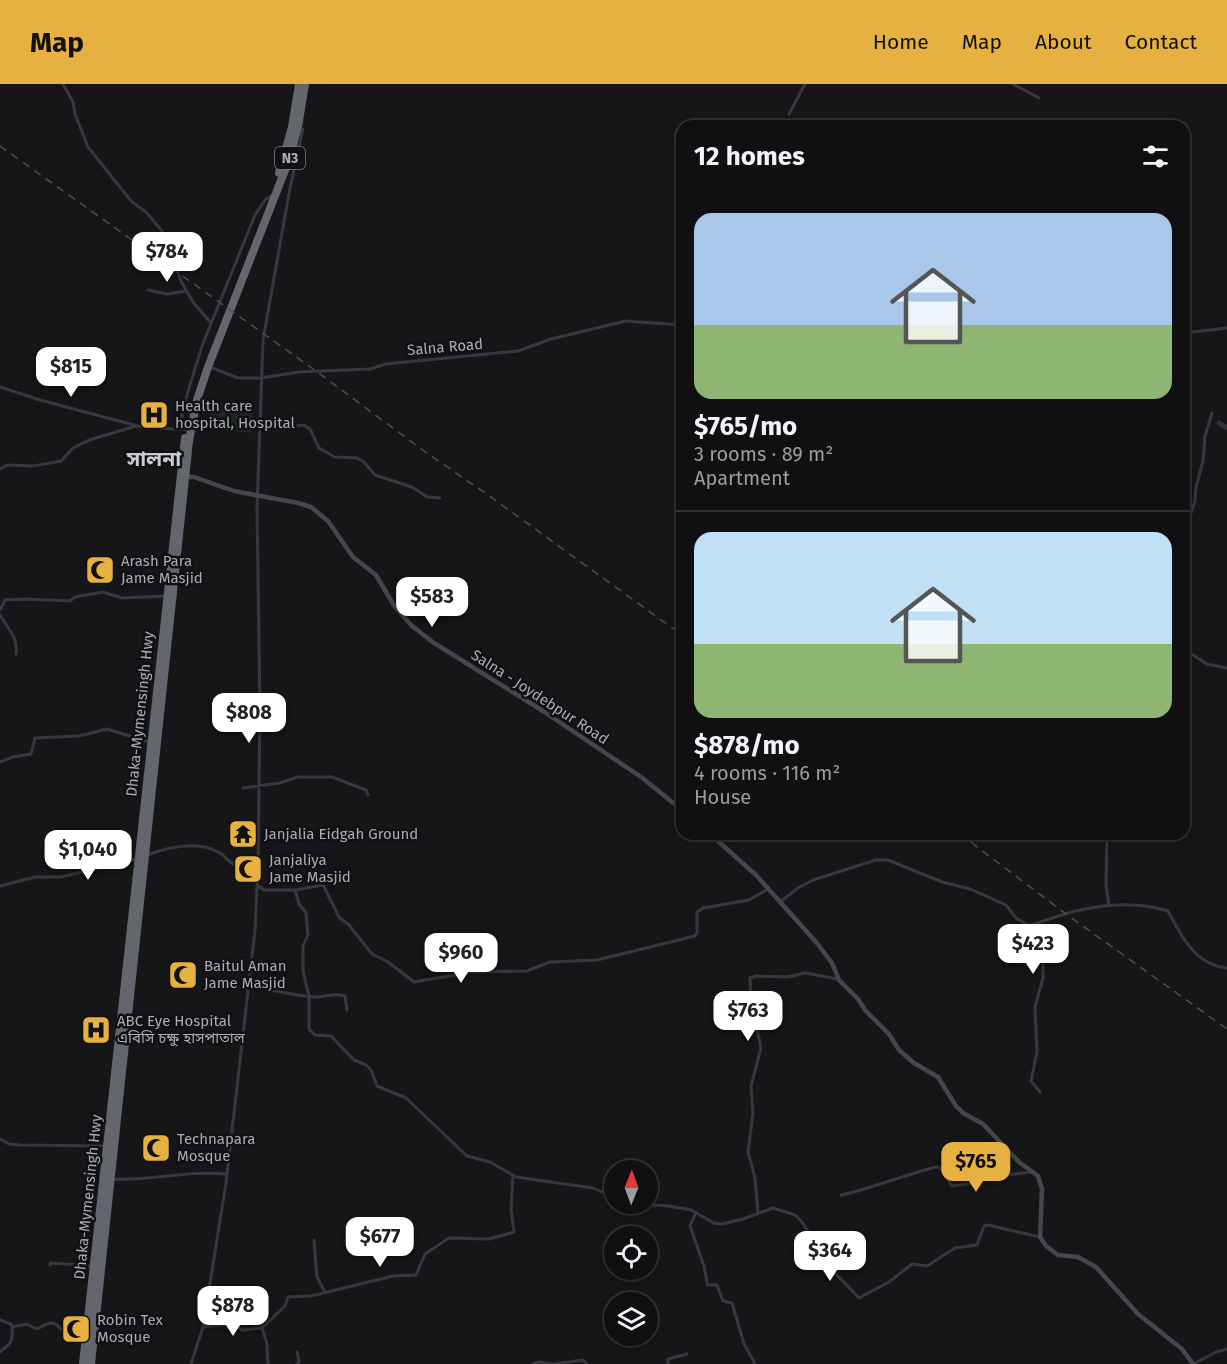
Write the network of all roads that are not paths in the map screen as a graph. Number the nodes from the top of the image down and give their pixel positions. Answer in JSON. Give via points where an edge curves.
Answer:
{"nodes":[{"id":1,"x":63,"y":84,"type":"edge"},
{"id":2,"x":299,"y":84,"type":"edge"},
{"id":3,"x":305,"y":84,"type":"edge"},
{"id":4,"x":806,"y":84,"type":"edge"},
{"id":5,"x":1013,"y":84,"type":"edge"},
{"id":6,"x":1040,"y":98,"type":"dead end"},
{"id":7,"x":789,"y":114,"type":"dead end"},
{"id":8,"x":303,"y":129,"type":"dead end"},
{"id":9,"x":272,"y":196,"type":"junction"},
{"id":10,"x":261,"y":229,"type":"junction"},
{"id":11,"x":148,"y":290,"type":"dead end"},
{"id":12,"x":186,"y":291,"type":"junction"},
{"id":13,"x":211,"y":323,"type":"junction"},
{"id":14,"x":676,"y":325,"type":"edge"},
{"id":15,"x":1227,"y":328,"type":"edge"},
{"id":16,"x":1190,"y":332,"type":"edge"},
{"id":17,"x":211,"y":356,"type":"junction"},
{"id":18,"x":208,"y":367,"type":"junction"},
{"id":19,"x":261,"y":378,"type":"junction"},
{"id":20,"x":0,"y":387,"type":"edge"},
{"id":21,"x":1212,"y":413,"type":"dead end"},
{"id":22,"x":136,"y":426,"type":"junction"},
{"id":23,"x":188,"y":426,"type":"junction"},
{"id":24,"x":260,"y":428,"type":"junction"},
{"id":25,"x":0,"y":469,"type":"edge"},
{"id":26,"x":186,"y":477,"type":"junction"},
{"id":27,"x":258,"y":497,"type":"junction"},
{"id":28,"x":440,"y":498,"type":"dead end"},
{"id":29,"x":1190,"y":516,"type":"edge"},
{"id":30,"x":167,"y":596,"type":"junction"},
{"id":31,"x":0,"y":610,"type":"edge"},
{"id":32,"x":0,"y":615,"type":"edge"},
{"id":33,"x":16,"y":654,"type":"dead end"},
{"id":34,"x":1190,"y":654,"type":"edge"},
{"id":35,"x":1227,"y":668,"type":"edge"},
{"id":36,"x":151,"y":742,"type":"junction"},
{"id":37,"x":0,"y":762,"type":"edge"},
{"id":38,"x":259,"y":786,"type":"junction"},
{"id":39,"x":243,"y":788,"type":"dead end"},
{"id":40,"x":368,"y":795,"type":"dead end"},
{"id":41,"x":676,"y":805,"type":"edge"},
{"id":42,"x":716,"y":840,"type":"edge"},
{"id":43,"x":1107,"y":840,"type":"edge"},
{"id":44,"x":142,"y":857,"type":"junction"},
{"id":45,"x":258,"y":866,"type":"junction"},
{"id":46,"x":257,"y":885,"type":"junction"},
{"id":47,"x":0,"y":886,"type":"edge"},
{"id":48,"x":768,"y":889,"type":"junction"},
{"id":49,"x":295,"y":890,"type":"junction"},
{"id":50,"x":780,"y":902,"type":"junction"},
{"id":51,"x":1109,"y":905,"type":"junction"},
{"id":52,"x":1030,"y":925,"type":"junction"},
{"id":53,"x":1227,"y":968,"type":"edge"},
{"id":54,"x":840,"y":980,"type":"junction"},
{"id":55,"x":248,"y":984,"type":"junction"},
{"id":56,"x":309,"y":996,"type":"junction"},
{"id":57,"x":347,"y":1010,"type":"dead end"},
{"id":58,"x":1040,"y":1092,"type":"dead end"},
{"id":59,"x":0,"y":1138,"type":"edge"},
{"id":60,"x":107,"y":1146,"type":"junction"},
{"id":61,"x":1032,"y":1172,"type":"junction"},
{"id":62,"x":227,"y":1174,"type":"junction"},
{"id":63,"x":513,"y":1175,"type":"junction"},
{"id":64,"x":111,"y":1179,"type":"junction"},
{"id":65,"x":604,"y":1193,"type":"edge"},
{"id":66,"x":841,"y":1195,"type":"dead end"},
{"id":67,"x":658,"y":1205,"type":"edge"},
{"id":68,"x":696,"y":1212,"type":"junction"},
{"id":69,"x":758,"y":1213,"type":"junction"},
{"id":70,"x":1040,"y":1237,"type":"junction"},
{"id":71,"x":314,"y":1240,"type":"dead end"},
{"id":72,"x":50,"y":1265,"type":"dead end"},
{"id":73,"x":94,"y":1266,"type":"junction"},
{"id":74,"x":325,"y":1292,"type":"junction"},
{"id":75,"x":0,"y":1320,"type":"edge"},
{"id":76,"x":12,"y":1327,"type":"junction"},
{"id":77,"x":203,"y":1327,"type":"junction"},
{"id":78,"x":262,"y":1328,"type":"junction"},
{"id":79,"x":87,"y":1331,"type":"junction"},
{"id":80,"x":1227,"y":1349,"type":"edge"},
{"id":81,"x":297,"y":1352,"type":"dead end"},
{"id":82,"x":0,"y":1353,"type":"edge"},
{"id":83,"x":687,"y":1354,"type":"dead end"},
{"id":84,"x":91,"y":1363,"type":"edge"},
{"id":85,"x":191,"y":1364,"type":"edge"},
{"id":86,"x":268,"y":1364,"type":"edge"},
{"id":87,"x":297,"y":1364,"type":"edge"},
{"id":88,"x":533,"y":1364,"type":"edge"},
{"id":89,"x":553,"y":1364,"type":"edge"},
{"id":90,"x":587,"y":1364,"type":"edge"},
{"id":91,"x":668,"y":1364,"type":"edge"},
{"id":92,"x":755,"y":1364,"type":"edge"},
{"id":93,"x":1193,"y":1364,"type":"edge"}],
"edges":[{"from":1,"to":12,"type":"street","via":[[88,147],[131,201],[162,231]]},
{"from":2,"to":9,"type":"highway","number":"N3","via":[[292,127]]},
{"from":3,"to":10,"type":"highway","number":"N3","via":[[292,153]]},
{"from":4,"to":7,"type":"street"},
{"from":5,"to":6,"type":"street"},
{"from":8,"to":19,"type":"street","via":[[263,340]]},
{"from":9,"to":10,"type":"highway","number":"N3"},
{"from":9,"to":13,"type":"street","via":[[255,215]]},
{"from":10,"to":17,"type":"highway","number":"N3"},
{"from":11,"to":12,"type":"street","via":[[166,294]]},
{"from":12,"to":13,"type":"street"},
{"from":13,"to":23,"type":"street","via":[[184,401],[182,419]]},
{"from":14,"to":19,"type":"street","name":"Salna Road","via":[[626,321],[518,351]]},
{"from":15,"to":16,"type":"street"},
{"from":17,"to":18,"type":"highway","name":"Dhaka-Mymensingh Hwy","number":"N3"},
{"from":17,"to":23,"type":"highway","name":"Dhaka-Mymensingh Hwy","number":"N3","via":[[195,392]]},
{"from":18,"to":19,"type":"street","name":"Salna Road","via":[[238,378]]},
{"from":18,"to":26,"type":"highway","name":"Dhaka-Mymensingh Hwy","number":"N3","via":[[197,400]]},
{"from":19,"to":24,"type":"street"},
{"from":20,"to":22,"type":"street"},
{"from":21,"to":29,"type":"street"},
{"from":22,"to":23,"type":"street"},
{"from":22,"to":25,"type":"street","via":[[89,440],[61,461],[34,466],[6,465]]},
{"from":23,"to":30,"type":"highway","name":"Dhaka-Mymensingh Hwy","number":"N3"},
{"from":24,"to":27,"type":"street"},
{"from":24,"to":28,"type":"street","via":[[304,425],[320,448],[335,458],[360,459],[375,475],[412,487],[427,497]]},
{"from":26,"to":27,"type":"main road","name":"Salna - Joydebpur Road"},
{"from":26,"to":44,"type":"highway","name":"Dhaka-Mymensingh Hwy","number":"N3"},
{"from":27,"to":38,"type":"street"},
{"from":27,"to":41,"type":"main road","name":"Salna - Joydebpur Road","via":[[298,503],[318,512],[353,557],[376,575],[412,626],[641,777]]},
{"from":30,"to":31,"type":"street","via":[[122,598],[103,592],[70,601],[4,601]]},
{"from":30,"to":36,"type":"highway","name":"Dhaka-Mymensingh Hwy","number":"N3"},
{"from":32,"to":33,"type":"street","via":[[14,634]]},
{"from":34,"to":35,"type":"street","via":[[1207,664]]},
{"from":36,"to":37,"type":"street","via":[[107,729],[79,736],[38,736],[31,754]]},
{"from":36,"to":44,"type":"highway","name":"Dhaka-Mymensingh Hwy","number":"N3"},
{"from":38,"to":39,"type":"street"},
{"from":38,"to":40,"type":"street","via":[[298,777],[332,777],[366,790]]},
{"from":38,"to":45,"type":"street"},
{"from":42,"to":48,"type":"main road"},
{"from":43,"to":51,"type":"street"},
{"from":44,"to":45,"type":"street","via":[[172,847],[200,847],[221,853],[236,865]]},
{"from":44,"to":47,"type":"street","via":[[61,877],[25,879]]},
{"from":44,"to":60,"type":"highway","name":"Dhaka-Mymensingh Hwy","number":"N3"},
{"from":44,"to":64,"type":"highway","name":"Dhaka-Mymensingh Hwy","number":"N3"},
{"from":45,"to":46,"type":"street"},
{"from":46,"to":49,"type":"street","via":[[264,890]]},
{"from":46,"to":55,"type":"street"},
{"from":48,"to":49,"type":"street","via":[[749,900],[703,908],[697,912],[695,936],[597,960],[544,963],[527,971],[472,972],[414,982],[372,954],[339,917],[323,885]]},
{"from":48,"to":50,"type":"main road"},
{"from":49,"to":56,"type":"street","via":[[306,913],[308,935],[303,946],[303,971]]},
{"from":50,"to":52,"type":"street","via":[[813,880],[876,860],[888,860],[1006,905],[1016,918]]},
{"from":50,"to":54,"type":"main road","via":[[816,942]]},
{"from":51,"to":52,"type":"street","via":[[1077,910]]},
{"from":51,"to":53,"type":"street","via":[[1168,911],[1192,952]]},
{"from":52,"to":58,"type":"street","via":[[1043,934],[1045,942],[1043,978],[1035,1007],[1037,1052],[1031,1081]]},
{"from":54,"to":61,"type":"main road","via":[[906,1057],[938,1077],[956,1106],[983,1124]]},
{"from":54,"to":69,"type":"street","via":[[805,973],[750,978],[761,1048],[752,1086],[748,1152]]},
{"from":55,"to":56,"type":"street"},
{"from":55,"to":62,"type":"street"},
{"from":56,"to":57,"type":"street","via":[[345,996]]},
{"from":56,"to":63,"type":"street","via":[[311,1032],[331,1036],[354,1060],[371,1070],[377,1086],[406,1098],[467,1156],[490,1162]]},
{"from":59,"to":60,"type":"street","via":[[20,1145]]},
{"from":60,"to":73,"type":"highway","name":"Dhaka-Mymensingh Hwy","number":"N3"},
{"from":61,"to":66,"type":"street","via":[[952,1186],[936,1167]]},
{"from":61,"to":70,"type":"main road","via":[[1041,1181]]},
{"from":62,"to":64,"type":"street"},
{"from":62,"to":77,"type":"street"},
{"from":63,"to":65,"type":"street"},
{"from":63,"to":74,"type":"street","via":[[514,1232],[489,1239],[448,1238],[425,1254],[416,1275],[393,1276]]},
{"from":64,"to":84,"type":"highway","name":"Dhaka-Mymensingh Hwy","number":"N3"},
{"from":67,"to":68,"type":"street"},
{"from":68,"to":69,"type":"street","via":[[722,1224]]},
{"from":68,"to":92,"type":"street","via":[[690,1226],[707,1283],[717,1285],[723,1301],[732,1303],[744,1344]]},
{"from":69,"to":70,"type":"street","via":[[773,1208],[798,1217],[833,1271],[859,1298],[912,1264],[927,1266],[955,1248],[977,1245],[984,1226]]},
{"from":70,"to":93,"type":"main road","via":[[1058,1255],[1078,1257],[1096,1267],[1138,1314],[1182,1349]]},
{"from":71,"to":74,"type":"street","via":[[316,1276]]},
{"from":72,"to":73,"type":"street","via":[[57,1262]]},
{"from":73,"to":79,"type":"highway","name":"Dhaka-Mymensingh Hwy","number":"N3"},
{"from":74,"to":78,"type":"street","via":[[288,1297],[285,1306]]},
{"from":75,"to":76,"type":"street"},
{"from":76,"to":79,"type":"street","via":[[27,1324],[37,1329],[52,1323],[61,1329]]},
{"from":76,"to":82,"type":"street","via":[[13,1340]]},
{"from":77,"to":78,"type":"street","via":[[234,1324],[242,1330]]},
{"from":77,"to":85,"type":"street"},
{"from":78,"to":86,"type":"street"},
{"from":79,"to":84,"type":"highway","name":"Dhaka-Mymensingh Hwy","number":"N3"},
{"from":80,"to":93,"type":"street"},
{"from":81,"to":87,"type":"street"},
{"from":83,"to":91,"type":"street","via":[[668,1359]]},
{"from":88,"to":89,"type":"street"},
{"from":89,"to":90,"type":"street","via":[[584,1360]]}]}
